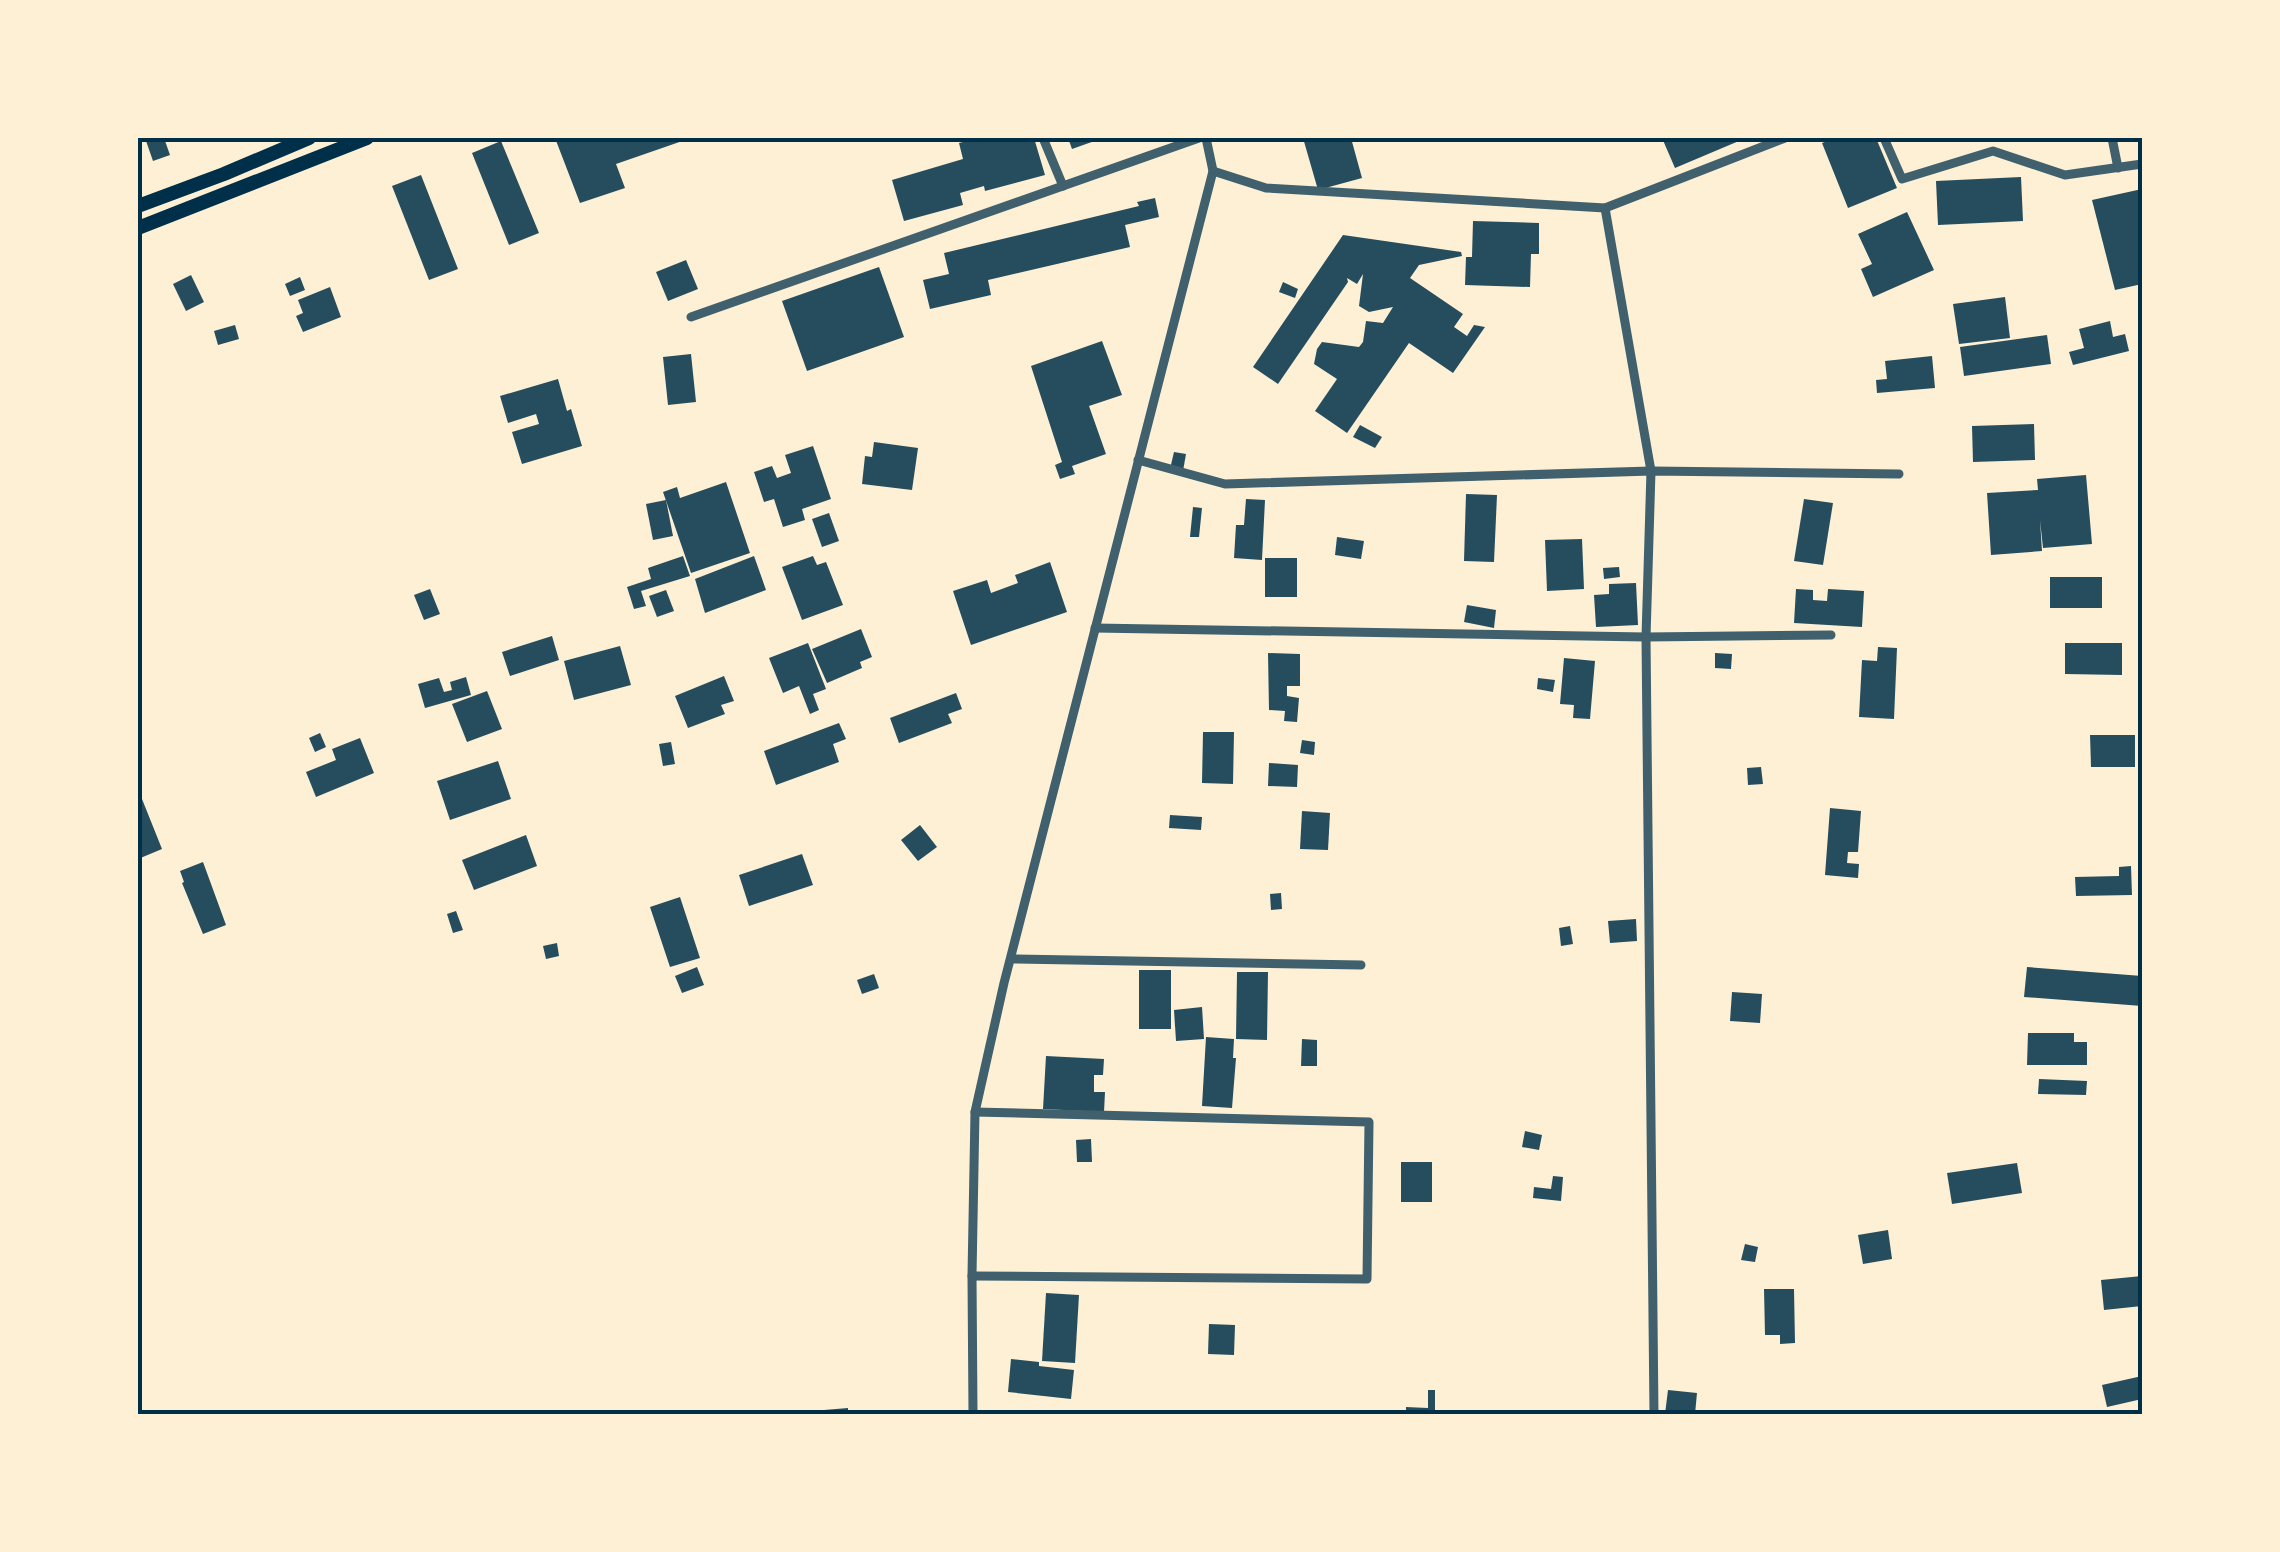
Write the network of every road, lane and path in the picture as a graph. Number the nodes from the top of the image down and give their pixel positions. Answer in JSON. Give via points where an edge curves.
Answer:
{"nodes":[{"id":1,"x":309,"y":138,"type":"edge"},
{"id":2,"x":366,"y":138,"type":"edge"},
{"id":3,"x":1043,"y":138,"type":"edge"},
{"id":4,"x":1202,"y":138,"type":"edge"},
{"id":5,"x":1785,"y":138,"type":"edge"},
{"id":6,"x":1884,"y":138,"type":"edge"},
{"id":7,"x":2112,"y":138,"type":"edge"},
{"id":8,"x":2142,"y":164,"type":"edge"},
{"id":9,"x":2118,"y":168,"type":"junction"},
{"id":10,"x":1212,"y":171,"type":"junction"},
{"id":11,"x":1062,"y":186,"type":"junction"},
{"id":12,"x":138,"y":206,"type":"edge"},
{"id":13,"x":1605,"y":208,"type":"junction"},
{"id":14,"x":138,"y":228,"type":"edge"},
{"id":15,"x":692,"y":317,"type":"dead end"},
{"id":16,"x":1138,"y":460,"type":"junction"},
{"id":17,"x":1651,"y":471,"type":"junction"},
{"id":18,"x":1899,"y":474,"type":"dead end"},
{"id":19,"x":1095,"y":628,"type":"junction"},
{"id":20,"x":1831,"y":635,"type":"dead end"},
{"id":21,"x":1646,"y":637,"type":"junction"},
{"id":22,"x":1010,"y":959,"type":"junction"},
{"id":23,"x":1361,"y":965,"type":"dead end"},
{"id":24,"x":975,"y":1112,"type":"junction"},
{"id":25,"x":972,"y":1276,"type":"junction"},
{"id":26,"x":972,"y":1414,"type":"edge"},
{"id":27,"x":1654,"y":1414,"type":"edge"}],
"edges":[{"from":1,"to":12,"type":"main road"},
{"from":2,"to":14,"type":"main road"},
{"from":3,"to":11,"type":"street"},
{"from":4,"to":10,"type":"street"},
{"from":4,"to":11,"type":"street"},
{"from":5,"to":13,"type":"street"},
{"from":6,"to":9,"type":"street","via":[[1902,179],[1993,151],[2065,175]]},
{"from":7,"to":9,"type":"street"},
{"from":8,"to":9,"type":"street"},
{"from":10,"to":13,"type":"street","via":[[1266,188]]},
{"from":10,"to":16,"type":"street"},
{"from":11,"to":15,"type":"street"},
{"from":13,"to":17,"type":"street"},
{"from":16,"to":17,"type":"street","via":[[1225,484]]},
{"from":16,"to":19,"type":"street"},
{"from":17,"to":18,"type":"street"},
{"from":17,"to":21,"type":"street"},
{"from":19,"to":21,"type":"street"},
{"from":19,"to":22,"type":"street"},
{"from":20,"to":21,"type":"street"},
{"from":21,"to":27,"type":"street"},
{"from":22,"to":23,"type":"street"},
{"from":22,"to":24,"type":"street"},
{"from":24,"to":25,"type":"street"},
{"from":24,"to":25,"type":"street","via":[[1370,1122],[1368,1279]]},
{"from":25,"to":26,"type":"street"}]}
